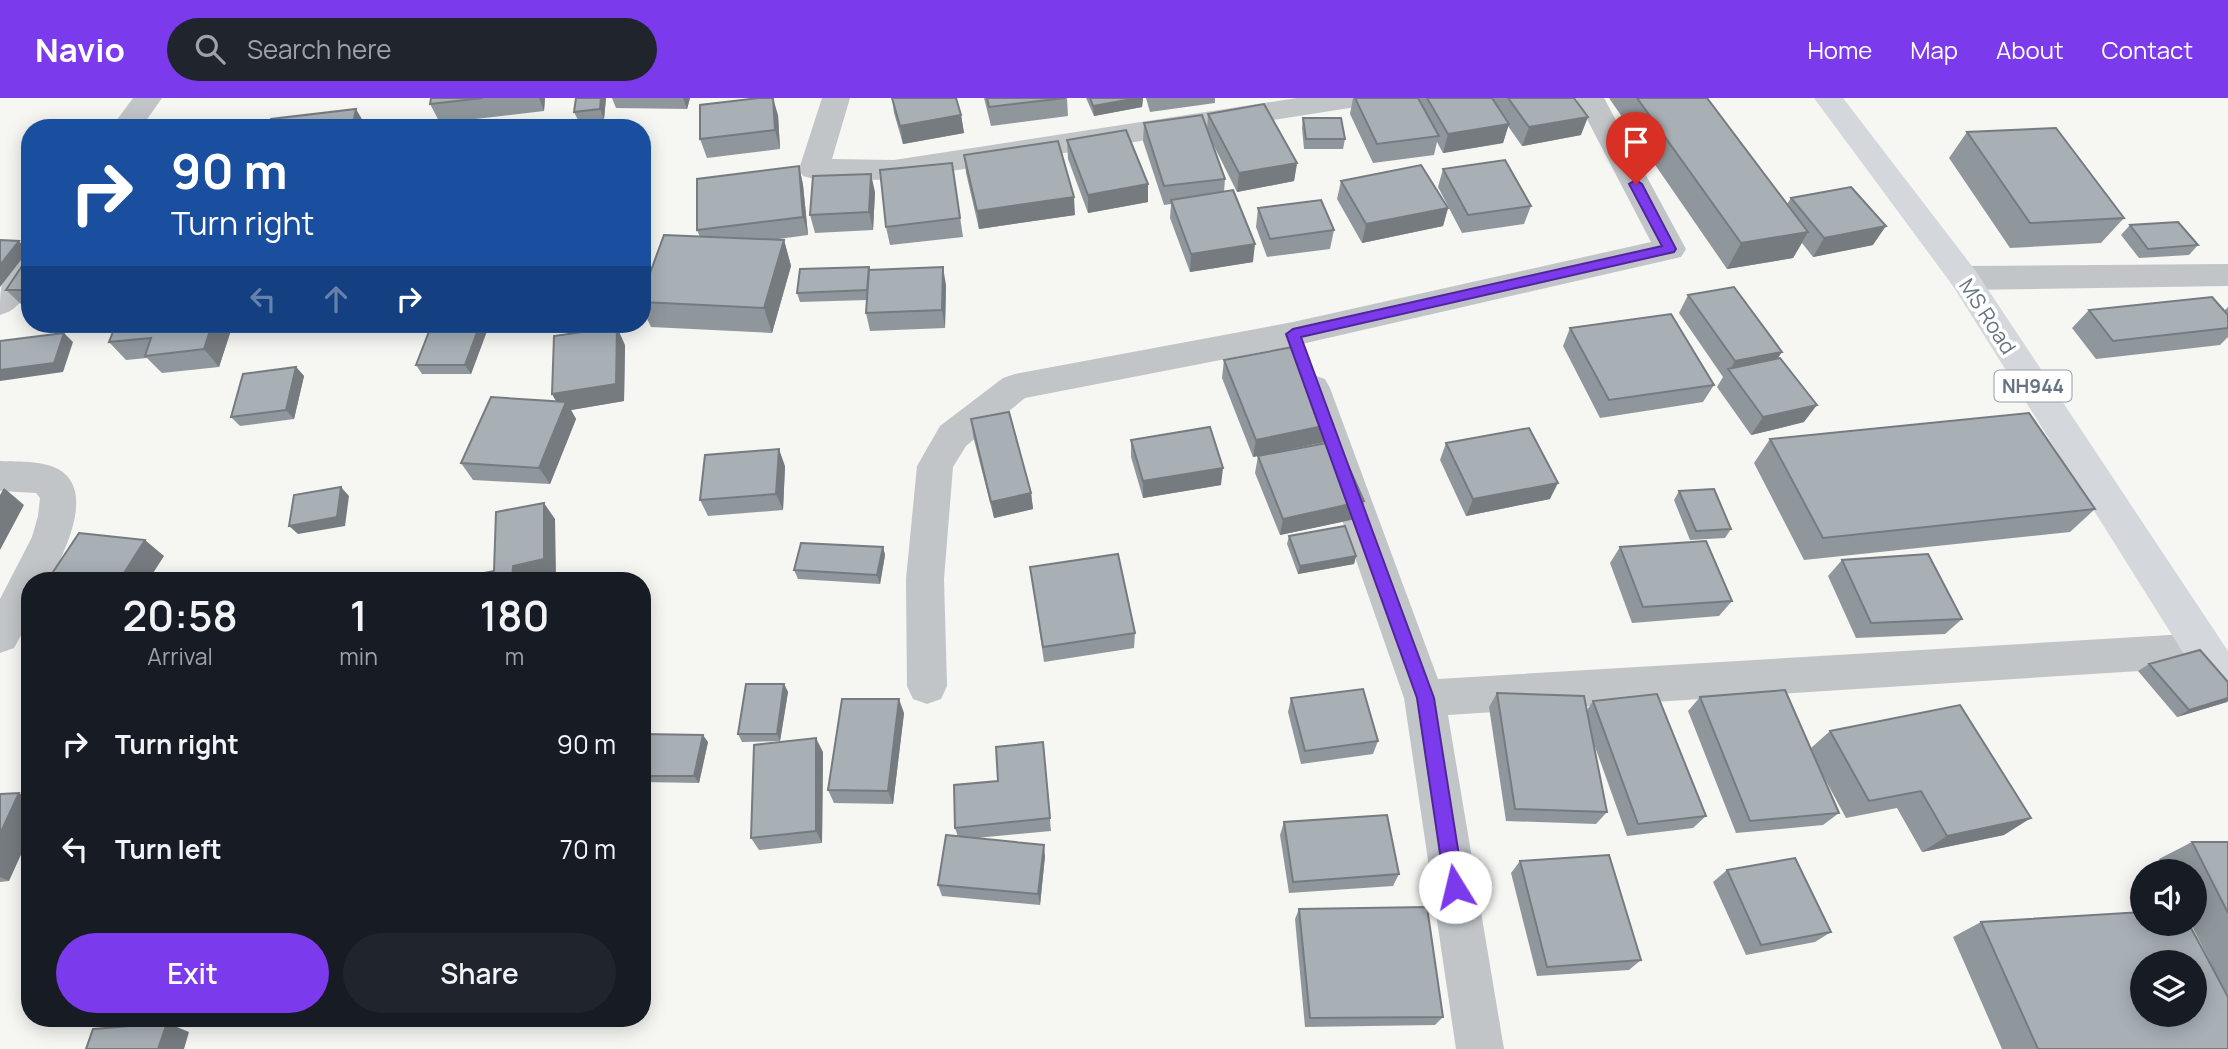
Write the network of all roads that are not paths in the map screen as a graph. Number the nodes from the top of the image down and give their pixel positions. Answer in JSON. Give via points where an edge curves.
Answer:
{"nodes":[{"id":1,"x":148,"y":98,"type":"edge"},
{"id":2,"x":835,"y":98,"type":"edge"},
{"id":3,"x":1356,"y":98,"type":"edge"},
{"id":4,"x":1590,"y":98,"type":"edge"},
{"id":5,"x":1828,"y":98,"type":"edge"},
{"id":6,"x":133,"y":119,"type":"edge"},
{"id":7,"x":21,"y":274,"type":"edge"},
{"id":8,"x":2228,"y":275,"type":"edge"},
{"id":9,"x":1964,"y":278,"type":"junction"},
{"id":10,"x":0,"y":303,"type":"edge"},
{"id":11,"x":1293,"y":334,"type":"junction"},
{"id":12,"x":0,"y":476,"type":"edge"},
{"id":13,"x":34,"y":572,"type":"edge"},
{"id":14,"x":21,"y":597,"type":"edge"},
{"id":15,"x":0,"y":636,"type":"edge"},
{"id":16,"x":2216,"y":666,"type":"edge"},
{"id":17,"x":927,"y":686,"type":"dead end"},
{"id":18,"x":1425,"y":698,"type":"junction"},
{"id":19,"x":1480,"y":1049,"type":"edge"}],
"edges":[{"from":1,"to":6,"type":"street"},
{"from":2,"to":3,"type":"street","via":[[814,169],[894,170]]},
{"from":4,"to":11,"type":"street","via":[[1670,249]]},
{"from":5,"to":9,"type":"highway","name":"MS Road","number":"NH944"},
{"from":7,"to":10,"type":"street"},
{"from":8,"to":9,"type":"street"},
{"from":9,"to":16,"type":"highway","name":"MS Road","number":"NH944"},
{"from":11,"to":17,"type":"street","via":[[1015,387],[953,436],[935,466],[925,579]]},
{"from":11,"to":18,"type":"street"},
{"from":12,"to":13,"type":"street","via":[[55,486],[57,518]]},
{"from":14,"to":15,"type":"street"},
{"from":16,"to":18,"type":"street"},
{"from":18,"to":19,"type":"street"}]}
